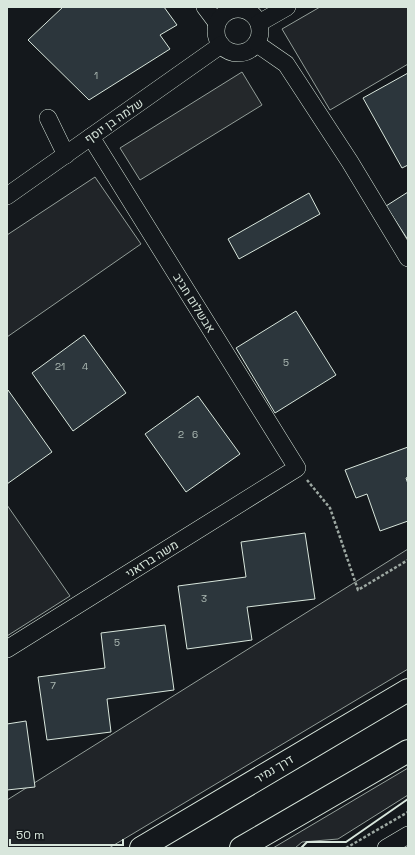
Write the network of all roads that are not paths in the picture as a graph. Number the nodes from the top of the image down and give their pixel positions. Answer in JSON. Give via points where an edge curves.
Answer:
{"nodes":[{"id":1,"x":205,"y":7,"type":"edge"},
{"id":2,"x":287,"y":7,"type":"edge"},
{"id":3,"x":234,"y":8,"type":"edge"},
{"id":4,"x":217,"y":23,"type":"junction"},
{"id":5,"x":259,"y":23,"type":"junction"},
{"id":6,"x":257,"y":44,"type":"junction"},
{"id":7,"x":221,"y":45,"type":"junction"},
{"id":8,"x":48,"y":118,"type":"dead end"},
{"id":9,"x":91,"y":137,"type":"junction"},
{"id":10,"x":66,"y":154,"type":"junction"},
{"id":11,"x":7,"y":196,"type":"edge"},
{"id":12,"x":408,"y":258,"type":"edge"},
{"id":13,"x":297,"y":468,"type":"joint"},
{"id":14,"x":7,"y":649,"type":"edge"},
{"id":15,"x":408,"y":690,"type":"edge"},
{"id":16,"x":408,"y":751,"type":"edge"},
{"id":17,"x":408,"y":835,"type":"edge"},
{"id":18,"x":140,"y":848,"type":"edge"},
{"id":19,"x":241,"y":848,"type":"edge"},
{"id":20,"x":386,"y":848,"type":"edge"}],
"edges":[{"from":1,"to":4,"type":"street"},
{"from":2,"to":5,"type":"street"},
{"from":3,"to":4,"type":"street","via":[[224,14]]},
{"from":3,"to":5,"type":"street","via":[[250,11]]},
{"from":4,"to":7,"type":"street","via":[[216,31]]},
{"from":5,"to":6,"type":"street","via":[[260,37]]},
{"from":6,"to":7,"type":"street","via":[[252,49],[239,53],[232,53]]},
{"from":6,"to":12,"type":"street","via":[[286,64],[350,162]]},
{"from":7,"to":9,"type":"street","name":"שלמה בן יוסף"},
{"from":8,"to":10,"type":"street"},
{"from":9,"to":10,"type":"street","name":"שלמה בן יוסף"},
{"from":9,"to":13,"type":"street","name":"אבשלום חביב"},
{"from":10,"to":11,"type":"street","name":"שלמה בן יוסף"},
{"from":13,"to":14,"type":"street","name":"משה ברזאני"},
{"from":15,"to":18,"type":"highway","name":"דרך נמיר"},
{"from":16,"to":19,"type":"highway"},
{"from":17,"to":20,"type":"street"}]}
